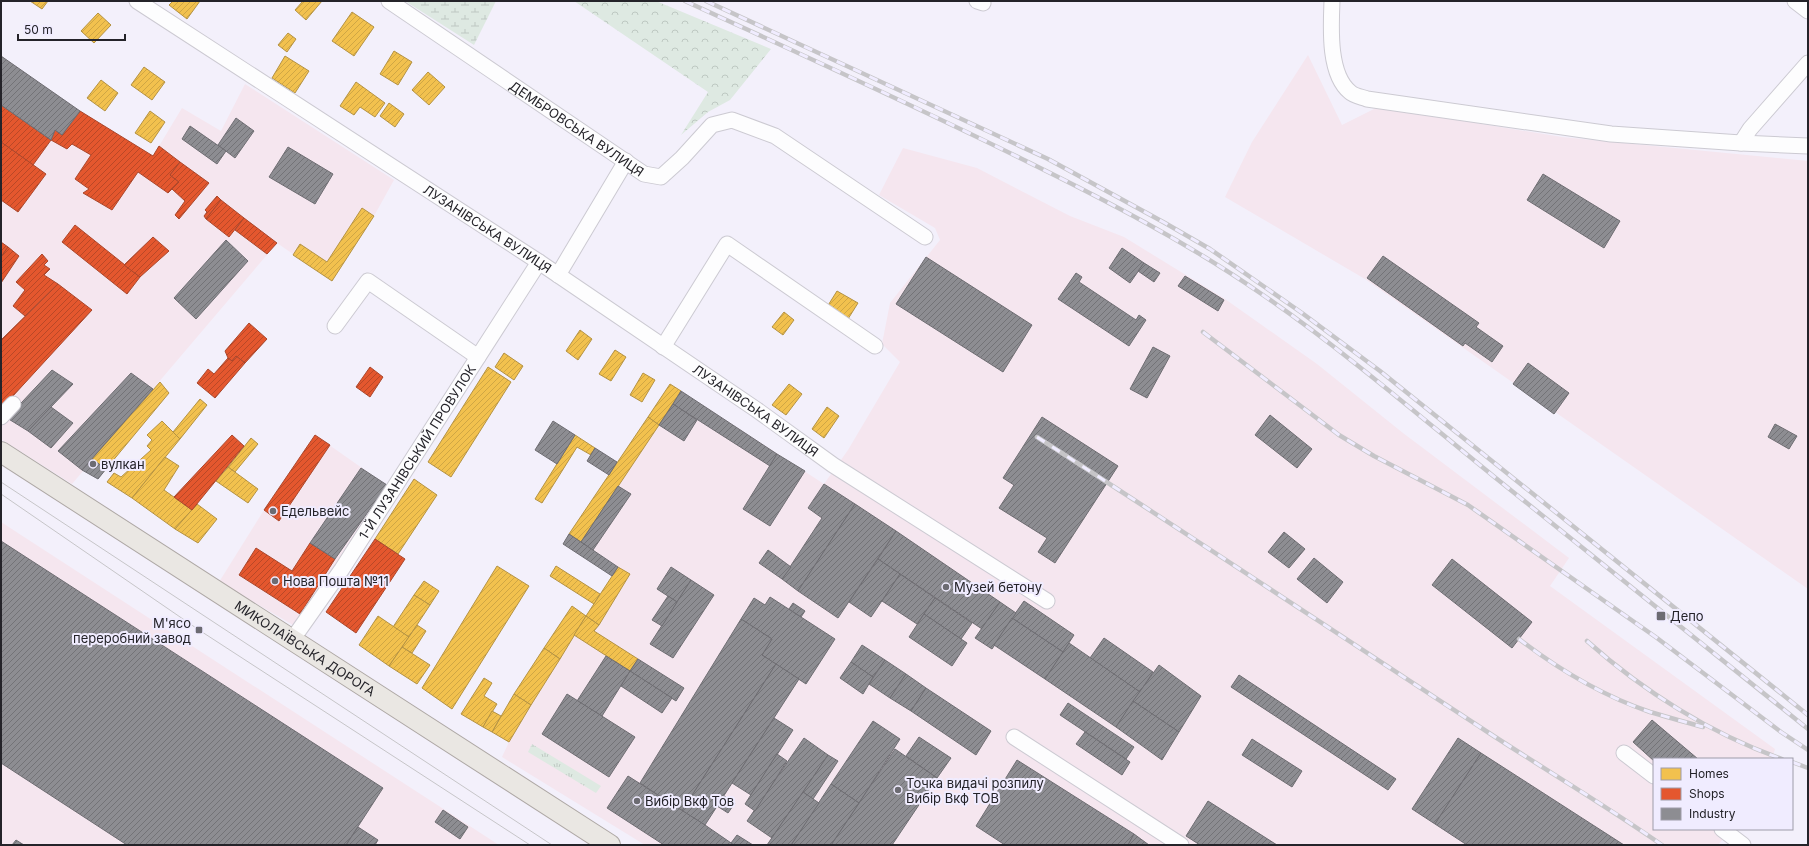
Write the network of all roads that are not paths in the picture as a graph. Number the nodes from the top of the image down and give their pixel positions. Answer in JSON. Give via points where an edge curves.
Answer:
{"nodes":[{"id":1,"x":137,"y":1,"type":"edge"},
{"id":2,"x":389,"y":1,"type":"edge"},
{"id":3,"x":1332,"y":1,"type":"edge"},
{"id":4,"x":1795,"y":1,"type":"edge"},
{"id":5,"x":1808,"y":11,"type":"edge"},
{"id":6,"x":1808,"y":63,"type":"edge"},
{"id":7,"x":1741,"y":144,"type":"junction"},
{"id":8,"x":1808,"y":146,"type":"edge"},
{"id":9,"x":626,"y":161,"type":"junction"},
{"id":10,"x":925,"y":237,"type":"dead end"},
{"id":11,"x":539,"y":262,"type":"junction"},
{"id":12,"x":558,"y":275,"type":"junction"},
{"id":13,"x":335,"y":326,"type":"dead end"},
{"id":14,"x":875,"y":346,"type":"dead end"},
{"id":15,"x":662,"y":347,"type":"junction"},
{"id":16,"x":478,"y":356,"type":"junction"},
{"id":17,"x":13,"y":404,"type":"dead end"},
{"id":18,"x":1,"y":417,"type":"edge"},
{"id":19,"x":1,"y":452,"type":"edge"},
{"id":20,"x":1047,"y":601,"type":"dead end"},
{"id":21,"x":292,"y":640,"type":"junction"},
{"id":22,"x":1014,"y":737,"type":"dead end"},
{"id":23,"x":1624,"y":753,"type":"dead end"},
{"id":24,"x":1653,"y":775,"type":"edge"},
{"id":25,"x":1723,"y":830,"type":"edge"},
{"id":26,"x":610,"y":845,"type":"edge"},
{"id":27,"x":1181,"y":845,"type":"edge"},
{"id":28,"x":1743,"y":845,"type":"edge"}],
"edges":[{"from":1,"to":11,"type":"street","name":"ЛУЗАНІВСЬКА ВУЛИЦЯ"},
{"from":2,"to":9,"type":"street","name":"ДЕМБРОВСЬКА ВУЛИЦЯ"},
{"from":3,"to":7,"type":"street","via":[[1331,47],[1336,68],[1350,93],[1367,99],[1611,134]]},
{"from":4,"to":5,"type":"street"},
{"from":6,"to":7,"type":"street","via":[[1750,129]]},
{"from":7,"to":8,"type":"street"},
{"from":9,"to":10,"type":"street","name":"ДЕМБРОВСЬКА ВУЛИЦЯ","via":[[644,174],[661,177],[712,125],[732,120],[775,136]]},
{"from":9,"to":12,"type":"street"},
{"from":11,"to":12,"type":"street","name":"ЛУЗАНІВСЬКА ВУЛИЦЯ"},
{"from":11,"to":16,"type":"street","name":"1-Й ЛУЗАНІВСЬКИЙ ПРОВУЛОК"},
{"from":12,"to":15,"type":"street","name":"ЛУЗАНІВСЬКА ВУЛИЦЯ"},
{"from":13,"to":16,"type":"street","via":[[368,281]]},
{"from":14,"to":15,"type":"street","via":[[727,244]]},
{"from":15,"to":20,"type":"street","name":"ЛУЗАНІВСЬКА ВУЛИЦЯ","via":[[757,410],[833,466]]},
{"from":16,"to":21,"type":"street","name":"1-Й ЛУЗАНІВСЬКИЙ ПРОВУЛОК","via":[[342,569]]},
{"from":17,"to":18,"type":"street"},
{"from":19,"to":21,"type":"main road","name":"МИКОЛАЇВСЬКА ДОРОГА"},
{"from":21,"to":26,"type":"main road","name":"МИКОЛАЇВСЬКА ДОРОГА"},
{"from":22,"to":27,"type":"street"},
{"from":23,"to":24,"type":"street"},
{"from":25,"to":28,"type":"street"}]}
